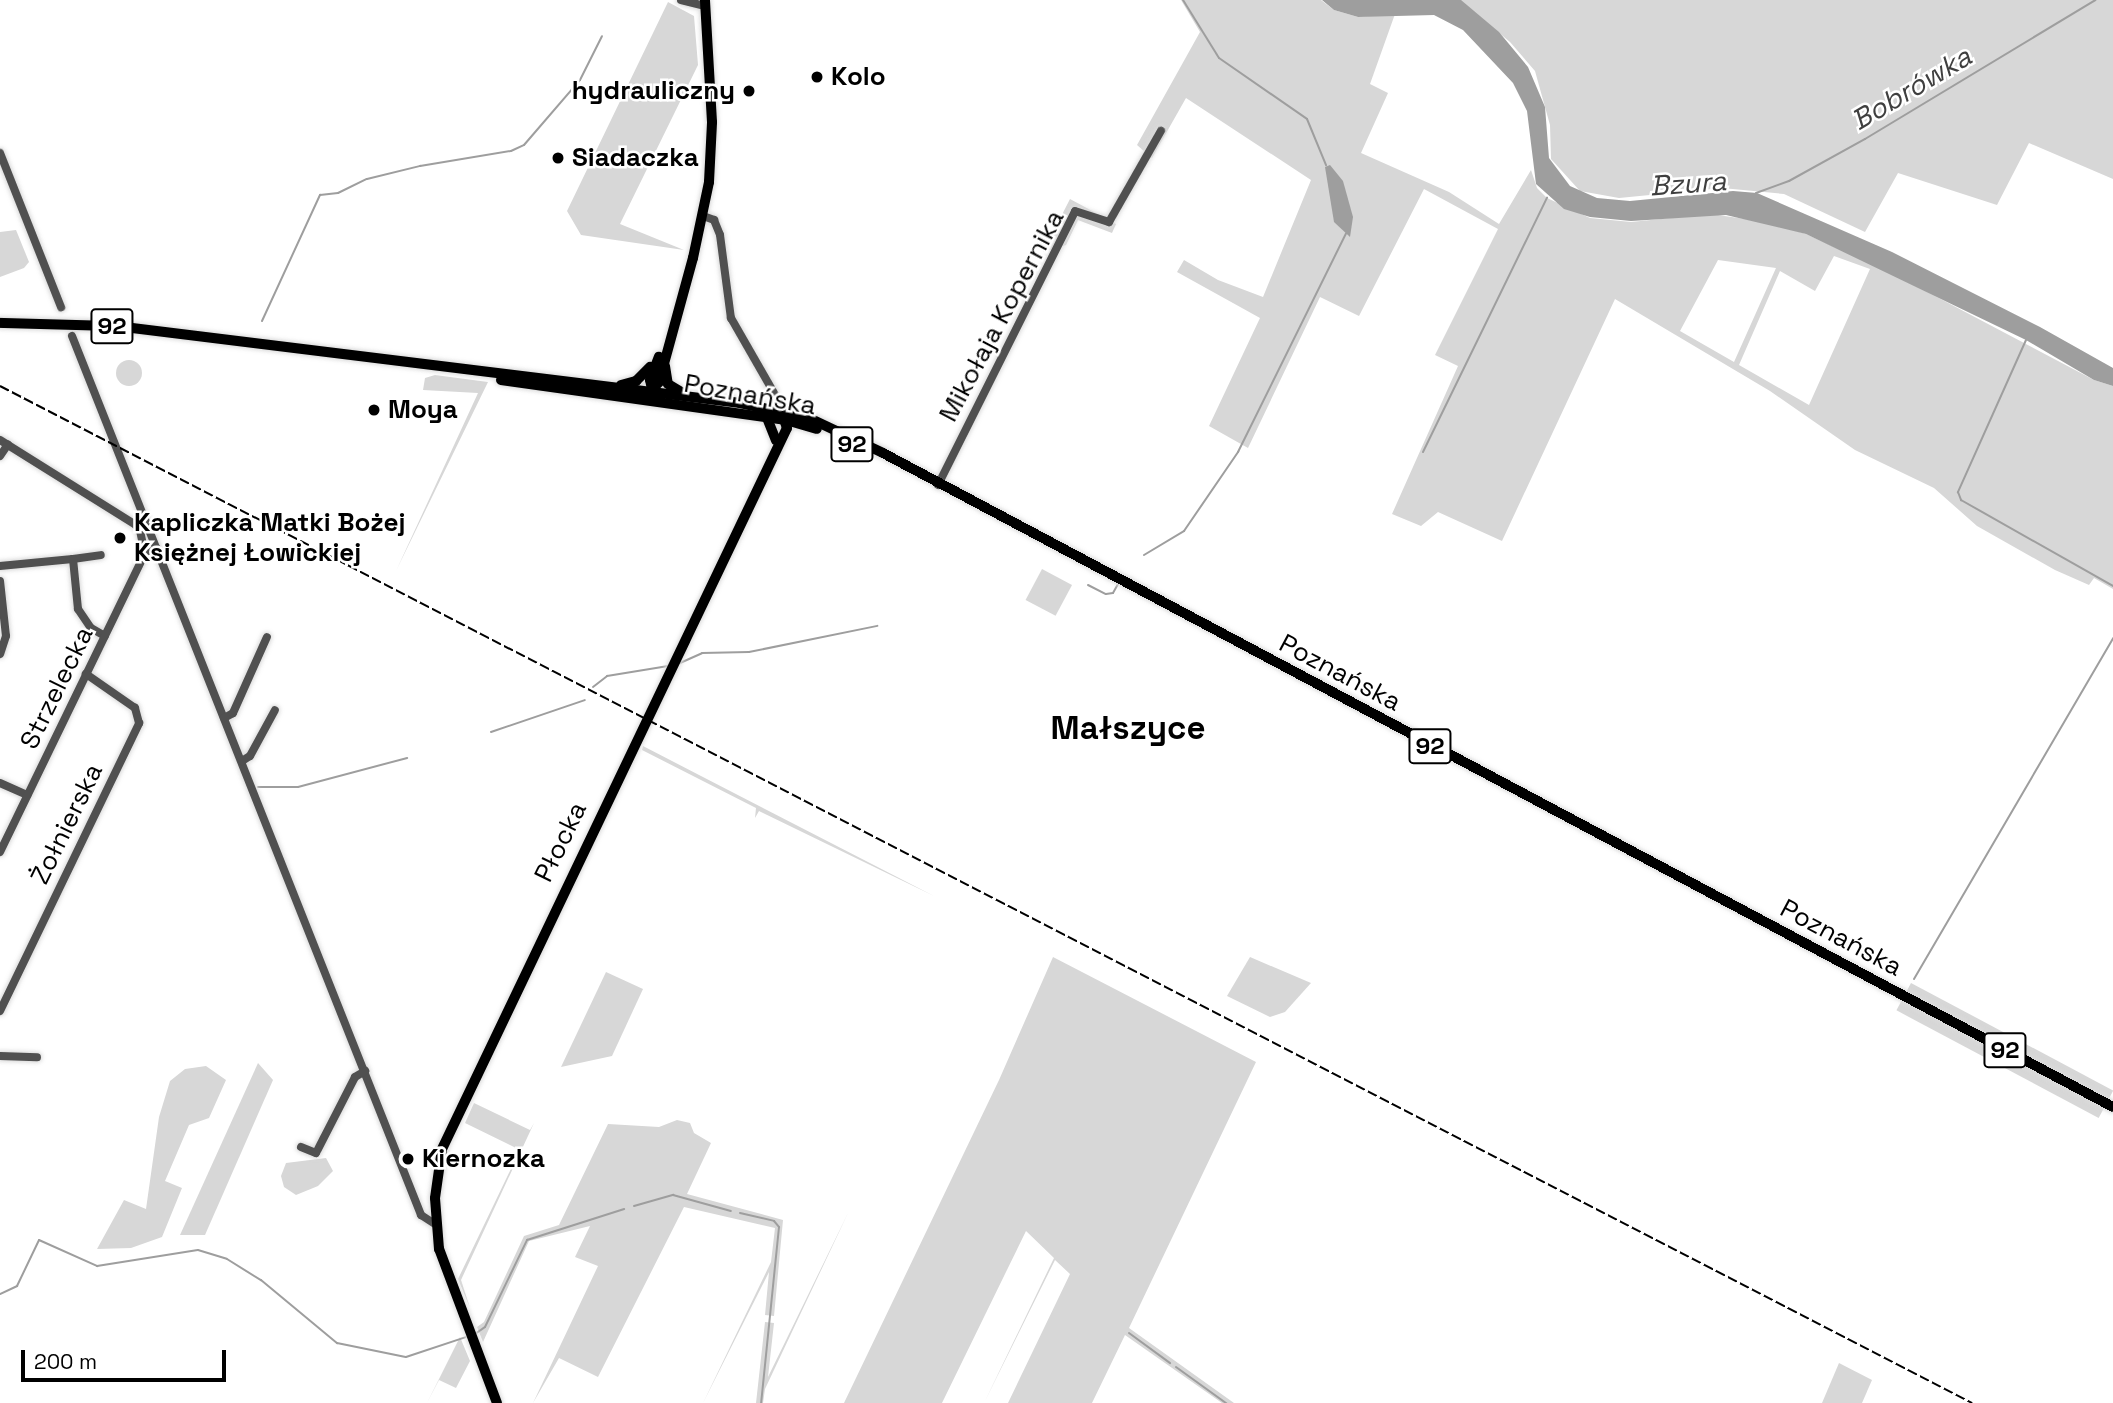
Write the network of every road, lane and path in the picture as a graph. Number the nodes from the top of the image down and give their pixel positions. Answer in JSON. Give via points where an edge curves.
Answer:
{"nodes":[{"id":1,"x":681,"y":0,"type":"edge"},
{"id":2,"x":705,"y":3,"type":"edge"},
{"id":3,"x":1161,"y":131,"type":"dead end"},
{"id":4,"x":0,"y":153,"type":"edge"},
{"id":5,"x":703,"y":216,"type":"junction"},
{"id":6,"x":61,"y":307,"type":"dead end"},
{"id":7,"x":0,"y":323,"type":"edge"},
{"id":8,"x":72,"y":336,"type":"dead end"},
{"id":9,"x":664,"y":352,"type":"junction"},
{"id":10,"x":457,"y":371,"type":"junction"},
{"id":11,"x":612,"y":387,"type":"junction"},
{"id":12,"x":651,"y":392,"type":"junction"},
{"id":13,"x":774,"y":393,"type":"dead end"},
{"id":14,"x":696,"y":397,"type":"junction"},
{"id":15,"x":621,"y":398,"type":"junction"},
{"id":16,"x":662,"y":404,"type":"junction"},
{"id":17,"x":767,"y":418,"type":"junction"},
{"id":18,"x":792,"y":420,"type":"junction"},
{"id":19,"x":776,"y":440,"type":"junction"},
{"id":20,"x":4,"y":442,"type":"edge"},
{"id":21,"x":772,"y":456,"type":"junction"},
{"id":22,"x":0,"y":457,"type":"edge"},
{"id":23,"x":938,"y":485,"type":"junction"},
{"id":24,"x":143,"y":525,"type":"junction"},
{"id":25,"x":157,"y":548,"type":"junction"},
{"id":26,"x":101,"y":555,"type":"dead end"},
{"id":27,"x":145,"y":555,"type":"junction"},
{"id":28,"x":73,"y":559,"type":"junction"},
{"id":29,"x":0,"y":566,"type":"edge"},
{"id":30,"x":0,"y":581,"type":"edge"},
{"id":31,"x":106,"y":636,"type":"junction"},
{"id":32,"x":267,"y":637,"type":"dead end"},
{"id":33,"x":0,"y":654,"type":"edge"},
{"id":34,"x":86,"y":674,"type":"junction"},
{"id":35,"x":275,"y":710,"type":"dead end"},
{"id":36,"x":224,"y":718,"type":"junction"},
{"id":37,"x":242,"y":761,"type":"junction"},
{"id":38,"x":0,"y":783,"type":"edge"},
{"id":39,"x":27,"y":795,"type":"junction"},
{"id":40,"x":0,"y":852,"type":"edge"},
{"id":41,"x":0,"y":1012,"type":"edge"},
{"id":42,"x":0,"y":1056,"type":"edge"},
{"id":43,"x":37,"y":1057,"type":"dead end"},
{"id":44,"x":365,"y":1071,"type":"junction"},
{"id":45,"x":2113,"y":1107,"type":"edge"},
{"id":46,"x":301,"y":1147,"type":"dead end"},
{"id":47,"x":435,"y":1224,"type":"junction"},
{"id":48,"x":497,"y":1403,"type":"edge"}],
"edges":[{"from":1,"to":2,"type":"street"},
{"from":2,"to":5,"type":"main road","via":[[712,138]]},
{"from":3,"to":23,"type":"street","name":"Mikołaja Kopernika","via":[[1109,222],[1075,211]]},
{"from":4,"to":6,"type":"street"},
{"from":5,"to":9,"type":"main road"},
{"from":5,"to":13,"type":"street","via":[[714,219],[720,235],[731,318]]},
{"from":7,"to":10,"type":"main road","name":"Poznańska","number":"92","via":[[97,324]]},
{"from":8,"to":24,"type":"street"},
{"from":9,"to":11,"type":"main road","via":[[643,377]]},
{"from":9,"to":12,"type":"main road"},
{"from":9,"to":14,"type":"main road","via":[[668,384]]},
{"from":10,"to":11,"type":"main road","name":"Poznańska","number":"92"},
{"from":10,"to":15,"type":"main road","name":"Poznańska","number":"92"},
{"from":11,"to":12,"type":"main road","name":"Poznańska","number":"92"},
{"from":12,"to":14,"type":"main road","name":"Poznańska","number":"92"},
{"from":12,"to":15,"type":"main road","name":"Poznańska"},
{"from":12,"to":16,"type":"main road"},
{"from":14,"to":18,"type":"main road","name":"Poznańska","number":"92"},
{"from":15,"to":16,"type":"main road","name":"Poznańska","number":"92"},
{"from":16,"to":17,"type":"main road","name":"Poznańska","number":"92"},
{"from":17,"to":18,"type":"main road","name":"Poznańska","number":"92"},
{"from":17,"to":19,"type":"main road"},
{"from":18,"to":19,"type":"main road","name":"Płocka"},
{"from":18,"to":21,"type":"main road","name":"Płocka"},
{"from":18,"to":23,"type":"main road","name":"Poznańska","number":"92"},
{"from":19,"to":21,"type":"main road","name":"Płocka"},
{"from":20,"to":22,"type":"street"},
{"from":20,"to":24,"type":"street"},
{"from":21,"to":47,"type":"main road","name":"Płocka","via":[[458,1109],[439,1160]]},
{"from":23,"to":45,"type":"main road","name":"Poznańska","number":"92"},
{"from":24,"to":25,"type":"street"},
{"from":24,"to":27,"type":"street"},
{"from":25,"to":27,"type":"street"},
{"from":25,"to":36,"type":"street"},
{"from":26,"to":28,"type":"street"},
{"from":27,"to":31,"type":"street","name":"Strzelecka"},
{"from":28,"to":29,"type":"street"},
{"from":28,"to":31,"type":"street","via":[[78,609],[91,628]]},
{"from":30,"to":33,"type":"street","via":[[6,636]]},
{"from":31,"to":34,"type":"street","name":"Strzelecka"},
{"from":32,"to":36,"type":"street","via":[[233,713]]},
{"from":34,"to":39,"type":"street","name":"Strzelecka"},
{"from":34,"to":41,"type":"street","name":"Żołnierska","via":[[135,709],[139,723]]},
{"from":35,"to":37,"type":"street","via":[[250,756]]},
{"from":36,"to":37,"type":"street"},
{"from":37,"to":44,"type":"street"},
{"from":38,"to":39,"type":"street"},
{"from":39,"to":40,"type":"street","name":"Strzelecka"},
{"from":42,"to":43,"type":"street"},
{"from":44,"to":46,"type":"street","via":[[355,1077],[316,1153]]},
{"from":44,"to":47,"type":"street","via":[[424,1220]]},
{"from":47,"to":48,"type":"main road","name":"Płocka","via":[[441,1258]]}]}
